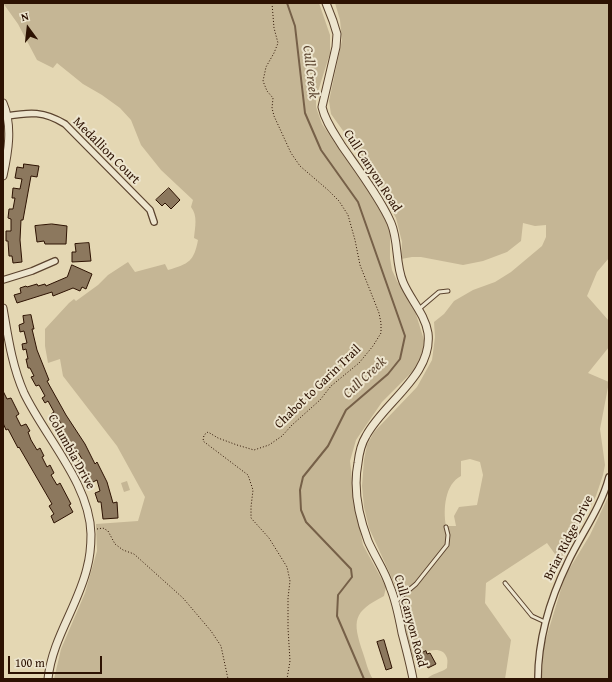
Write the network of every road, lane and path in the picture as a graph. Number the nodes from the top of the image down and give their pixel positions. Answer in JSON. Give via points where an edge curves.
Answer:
{"nodes":[{"id":1,"x":272,"y":3,"type":"edge"},
{"id":2,"x":326,"y":3,"type":"edge"},
{"id":3,"x":3,"y":103,"type":"edge"},
{"id":4,"x":7,"y":116,"type":"junction"},
{"id":5,"x":3,"y":176,"type":"edge"},
{"id":6,"x":154,"y":222,"type":"dead end"},
{"id":7,"x":55,"y":261,"type":"dead end"},
{"id":8,"x":3,"y":280,"type":"edge"},
{"id":9,"x":448,"y":291,"type":"dead end"},
{"id":10,"x":3,"y":308,"type":"edge"},
{"id":11,"x":419,"y":309,"type":"junction"},
{"id":12,"x":609,"y":477,"type":"edge"},
{"id":13,"x":446,"y":527,"type":"dead end"},
{"id":14,"x":91,"y":529,"type":"junction"},
{"id":15,"x":505,"y":583,"type":"dead end"},
{"id":16,"x":395,"y":602,"type":"junction"},
{"id":17,"x":545,"y":622,"type":"junction"},
{"id":18,"x":48,"y":679,"type":"edge"},
{"id":19,"x":228,"y":679,"type":"edge"},
{"id":20,"x":287,"y":679,"type":"edge"},
{"id":21,"x":413,"y":679,"type":"edge"},
{"id":22,"x":538,"y":679,"type":"edge"}],
"edges":[{"from":1,"to":20,"type":"path","name":"Chabot to Garin Trail","via":[[278,43],[266,67],[263,82],[273,98],[274,116],[300,166],[328,190],[348,215],[360,265],[381,323],[381,333],[359,363],[331,386],[282,436],[269,445],[254,450],[237,446],[208,432],[204,435],[203,441],[248,475],[253,490],[251,518],[269,538],[288,568],[290,661]]},
{"from":2,"to":11,"type":"street","name":"Cull Canyon Road","via":[[336,34],[336,47],[322,107],[324,116],[388,216],[396,236],[401,276]]},
{"from":3,"to":4,"type":"street"},
{"from":4,"to":5,"type":"street","via":[[8,138]]},
{"from":4,"to":6,"type":"street","name":"Medallion Court","via":[[36,113],[50,116],[65,124],[150,210]]},
{"from":7,"to":8,"type":"street"},
{"from":9,"to":11,"type":"lane","via":[[439,292]]},
{"from":10,"to":14,"type":"street","name":"Columbia Drive","via":[[11,355],[21,387],[79,487]]},
{"from":11,"to":16,"type":"street","name":"Cull Canyon Road","via":[[428,333],[425,360],[366,436],[357,465],[361,519]]},
{"from":12,"to":17,"type":"street","name":"Briar Ridge Drive","via":[[597,508],[565,569]]},
{"from":13,"to":16,"type":"lane","via":[[447,544],[416,584]]},
{"from":14,"to":18,"type":"street","name":"Columbia Drive","via":[[88,567],[54,650]]},
{"from":14,"to":19,"type":"path","via":[[103,528],[108,531],[115,544],[134,554],[183,598],[221,646]]},
{"from":15,"to":17,"type":"lane","via":[[532,616]]},
{"from":16,"to":21,"type":"street","name":"Cull Canyon Road"},
{"from":17,"to":22,"type":"street","name":"Briar Ridge Drive","via":[[538,660]]}]}
